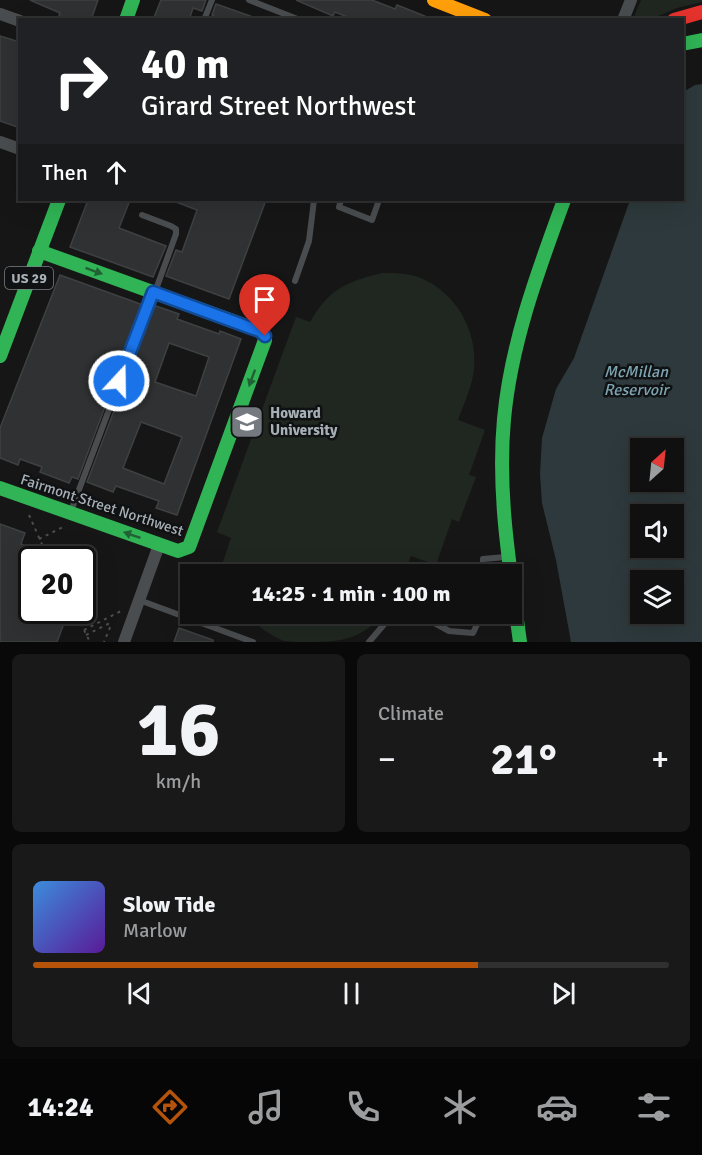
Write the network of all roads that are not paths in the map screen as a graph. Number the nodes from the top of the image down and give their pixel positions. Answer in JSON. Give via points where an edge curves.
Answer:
{"nodes":[{"id":1,"x":133,"y":0,"type":"edge"},
{"id":2,"x":212,"y":0,"type":"edge"},
{"id":3,"x":249,"y":0,"type":"edge"},
{"id":4,"x":434,"y":0,"type":"edge"},
{"id":5,"x":631,"y":0,"type":"edge"},
{"id":6,"x":702,"y":12,"type":"edge"},
{"id":7,"x":0,"y":14,"type":"edge"},
{"id":8,"x":127,"y":18,"type":"edge"},
{"id":9,"x":205,"y":18,"type":"edge"},
{"id":10,"x":295,"y":18,"type":"edge"},
{"id":11,"x":480,"y":18,"type":"edge"},
{"id":12,"x":625,"y":18,"type":"edge"},
{"id":13,"x":681,"y":18,"type":"edge"},
{"id":14,"x":18,"y":20,"type":"edge"},
{"id":15,"x":702,"y":23,"type":"edge"},
{"id":16,"x":684,"y":28,"type":"edge"},
{"id":17,"x":702,"y":40,"type":"edge"},
{"id":18,"x":684,"y":44,"type":"edge"},
{"id":19,"x":0,"y":142,"type":"edge"},
{"id":20,"x":18,"y":148,"type":"edge"},
{"id":21,"x":59,"y":201,"type":"edge"},
{"id":22,"x":314,"y":201,"type":"edge"},
{"id":23,"x":341,"y":201,"type":"edge"},
{"id":24,"x":379,"y":201,"type":"edge"},
{"id":25,"x":564,"y":201,"type":"edge"},
{"id":26,"x":142,"y":215,"type":"dead end"},
{"id":27,"x":39,"y":251,"type":"junction"},
{"id":28,"x":295,"y":281,"type":"dead end"},
{"id":29,"x":154,"y":292,"type":"junction"},
{"id":30,"x":0,"y":356,"type":"edge"},
{"id":31,"x":0,"y":488,"type":"edge"},
{"id":32,"x":71,"y":519,"type":"junction"},
{"id":33,"x":159,"y":544,"type":"junction"},
{"id":34,"x":510,"y":557,"type":"junction"},
{"id":35,"x":483,"y":564,"type":"edge"},
{"id":36,"x":139,"y":600,"type":"junction"},
{"id":37,"x":384,"y":624,"type":"edge"},
{"id":38,"x":436,"y":624,"type":"edge"},
{"id":39,"x":477,"y":624,"type":"edge"},
{"id":40,"x":124,"y":642,"type":"edge"},
{"id":41,"x":253,"y":642,"type":"edge"},
{"id":42,"x":369,"y":642,"type":"edge"},
{"id":43,"x":520,"y":642,"type":"edge"}],
"edges":[{"from":1,"to":8,"type":"main road"},
{"from":2,"to":9,"type":"lane"},
{"from":3,"to":10,"type":"lane"},
{"from":4,"to":11,"type":"main road"},
{"from":5,"to":12,"type":"street"},
{"from":6,"to":13,"type":"main road"},
{"from":7,"to":14,"type":"street"},
{"from":15,"to":16,"type":"main road"},
{"from":17,"to":18,"type":"main road"},
{"from":19,"to":20,"type":"street"},
{"from":21,"to":27,"type":"main road","number":"US 29"},
{"from":22,"to":28,"type":"lane","via":[[309,241]]},
{"from":23,"to":24,"type":"lane","via":[[339,207],[372,220]]},
{"from":25,"to":34,"type":"main road","via":[[526,303],[508,382],[502,462]]},
{"from":26,"to":29,"type":"lane","via":[[176,229]]},
{"from":27,"to":29,"type":"main road","name":"Fairmont Street Northwest","one_way":true},
{"from":27,"to":30,"type":"main road","number":"US 29"},
{"from":29,"to":32,"type":"lane"},
{"from":29,"to":33,"type":"main road","name":"Fairmont Street Northwest","one_way":true,"via":[[265,336],[189,547],[178,551]]},
{"from":31,"to":32,"type":"main road","name":"Fairmont Street Northwest"},
{"from":33,"to":32,"type":"main road","name":"Fairmont Street Northwest","one_way":true},
{"from":33,"to":36,"type":"street"},
{"from":34,"to":35,"type":"lane","via":[[483,559]]},
{"from":34,"to":43,"type":"main road"},
{"from":36,"to":40,"type":"street"},
{"from":36,"to":41,"type":"lane"},
{"from":37,"to":42,"type":"lane"},
{"from":38,"to":39,"type":"lane","via":[[449,631],[473,633]]}]}
